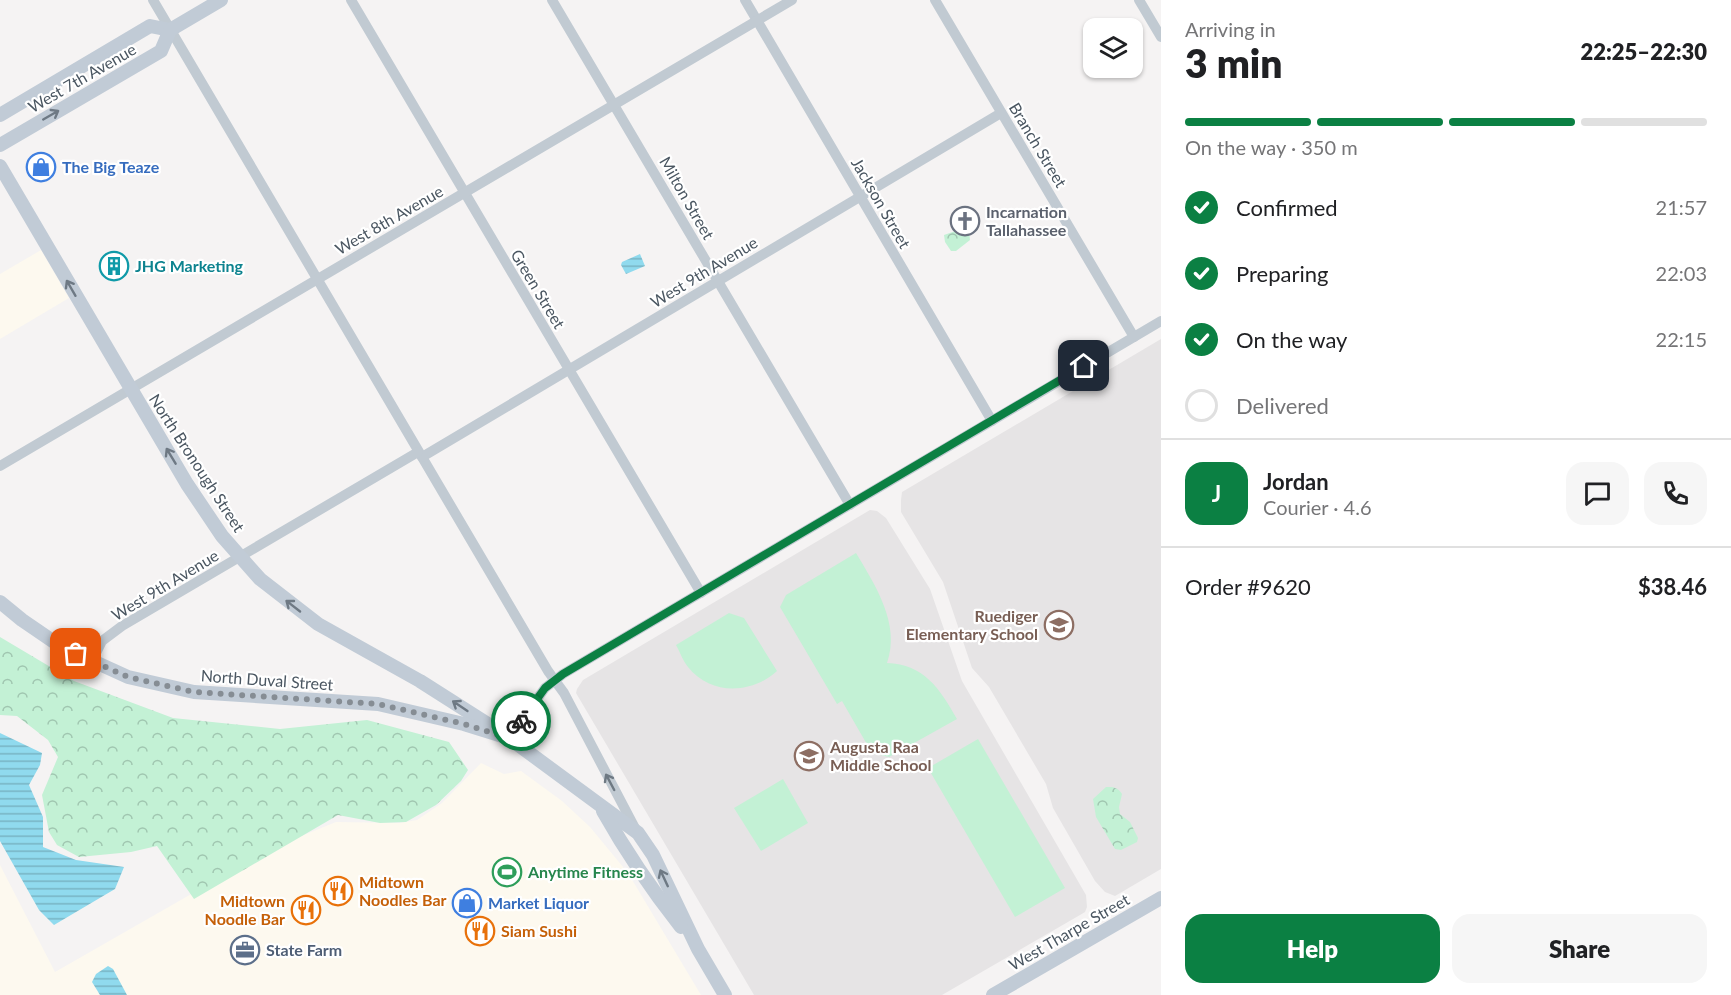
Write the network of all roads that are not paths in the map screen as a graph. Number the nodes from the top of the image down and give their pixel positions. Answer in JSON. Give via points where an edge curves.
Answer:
{"nodes":[{"id":1,"x":153,"y":0,"type":"edge"},
{"id":2,"x":221,"y":0,"type":"edge"},
{"id":3,"x":351,"y":0,"type":"edge"},
{"id":4,"x":552,"y":0,"type":"edge"},
{"id":5,"x":745,"y":0,"type":"edge"},
{"id":6,"x":792,"y":0,"type":"edge"},
{"id":7,"x":935,"y":0,"type":"edge"},
{"id":8,"x":1139,"y":0,"type":"edge"},
{"id":9,"x":757,"y":21,"type":"junction"},
{"id":10,"x":170,"y":30,"type":"junction"},
{"id":11,"x":1161,"y":37,"type":"edge"},
{"id":12,"x":615,"y":106,"type":"junction"},
{"id":13,"x":1001,"y":113,"type":"junction"},
{"id":14,"x":0,"y":115,"type":"edge"},
{"id":15,"x":0,"y":145,"type":"edge"},
{"id":16,"x":0,"y":166,"type":"edge"},
{"id":17,"x":464,"y":194,"type":"junction"},
{"id":18,"x":861,"y":197,"type":"junction"},
{"id":19,"x":317,"y":279,"type":"junction"},
{"id":20,"x":718,"y":281,"type":"junction"},
{"id":21,"x":1161,"y":321,"type":"edge"},
{"id":22,"x":1134,"y":337,"type":"junction"},
{"id":23,"x":569,"y":369,"type":"junction"},
{"id":24,"x":131,"y":388,"type":"junction"},
{"id":25,"x":992,"y":421,"type":"junction"},
{"id":26,"x":420,"y":454,"type":"junction"},
{"id":27,"x":0,"y":466,"type":"edge"},
{"id":28,"x":850,"y":505,"type":"junction"},
{"id":29,"x":241,"y":557,"type":"junction"},
{"id":30,"x":701,"y":593,"type":"junction"},
{"id":31,"x":0,"y":602,"type":"edge"},
{"id":32,"x":92,"y":662,"type":"junction"},
{"id":33,"x":554,"y":681,"type":"junction"},
{"id":34,"x":508,"y":738,"type":"junction"},
{"id":35,"x":601,"y":807,"type":"junction"},
{"id":36,"x":638,"y":833,"type":"junction"},
{"id":37,"x":1161,"y":898,"type":"edge"},
{"id":38,"x":698,"y":949,"type":"junction"},
{"id":39,"x":724,"y":995,"type":"edge"},
{"id":40,"x":993,"y":995,"type":"edge"}],
"edges":[{"from":1,"to":10,"type":"street"},
{"from":2,"to":10,"type":"main road","name":"West 7th Avenue"},
{"from":3,"to":17,"type":"street","name":"Green Street"},
{"from":4,"to":12,"type":"street","name":"Milton Street"},
{"from":5,"to":9,"type":"street","name":"Jackson Street"},
{"from":6,"to":9,"type":"street","name":"West 8th Avenue"},
{"from":7,"to":13,"type":"street","name":"Branch Street"},
{"from":8,"to":11,"type":"street"},
{"from":9,"to":12,"type":"street","name":"West 8th Avenue"},
{"from":9,"to":18,"type":"street","name":"Jackson Street"},
{"from":10,"to":14,"type":"main road","name":"West 7th Avenue","via":[[150,26]]},
{"from":15,"to":10,"type":"main road","name":"West 7th Avenue","one_way":true,"via":[[161,51]]},
{"from":10,"to":19,"type":"street"},
{"from":12,"to":17,"type":"street","name":"West 8th Avenue"},
{"from":12,"to":20,"type":"street","name":"Milton Street"},
{"from":13,"to":18,"type":"street","name":"West 9th Avenue"},
{"from":13,"to":22,"type":"street","name":"Branch Street"},
{"from":24,"to":16,"type":"main road","name":"North Bronough Street","one_way":true},
{"from":17,"to":19,"type":"street","name":"West 8th Avenue"},
{"from":17,"to":23,"type":"street","name":"Green Street"},
{"from":18,"to":20,"type":"street","name":"West 9th Avenue"},
{"from":18,"to":25,"type":"street","name":"Jackson Street"},
{"from":19,"to":24,"type":"street","name":"West 8th Avenue"},
{"from":19,"to":26,"type":"street"},
{"from":20,"to":23,"type":"street","name":"West 9th Avenue"},
{"from":20,"to":28,"type":"street","name":"Milton Street"},
{"from":21,"to":22,"type":"street"},
{"from":22,"to":25,"type":"street"},
{"from":23,"to":26,"type":"street","name":"West 9th Avenue"},
{"from":23,"to":30,"type":"street","name":"Green Street"},
{"from":24,"to":27,"type":"street","name":"West 8th Avenue"},
{"from":29,"to":24,"type":"main road","name":"North Bronough Street","one_way":true,"via":[[187,484]]},
{"from":25,"to":28,"type":"street"},
{"from":26,"to":29,"type":"street","name":"West 9th Avenue"},
{"from":26,"to":33,"type":"street"},
{"from":28,"to":30,"type":"street"},
{"from":29,"to":32,"type":"street","name":"West 9th Avenue","via":[[122,626],[102,641]]},
{"from":34,"to":29,"type":"main road","name":"North Bronough Street","one_way":true,"via":[[452,700],[318,624],[260,579]]},
{"from":30,"to":33,"type":"street"},
{"from":31,"to":32,"type":"main road","name":"North Duval Street","via":[[60,646]]},
{"from":32,"to":34,"type":"main road","name":"North Duval Street","via":[[128,677],[194,692],[378,704]]},
{"from":33,"to":34,"type":"street"},
{"from":36,"to":33,"type":"street","one_way":true},
{"from":34,"to":35,"type":"main road","name":"North Duval Street"},
{"from":35,"to":36,"type":"main road","name":"North Duval Street"},
{"from":35,"to":38,"type":"main road","via":[[653,891]]},
{"from":38,"to":36,"type":"main road","one_way":true,"via":[[653,855]]},
{"from":37,"to":40,"type":"main road","name":"West Tharpe Street"},
{"from":38,"to":39,"type":"main road"}]}
